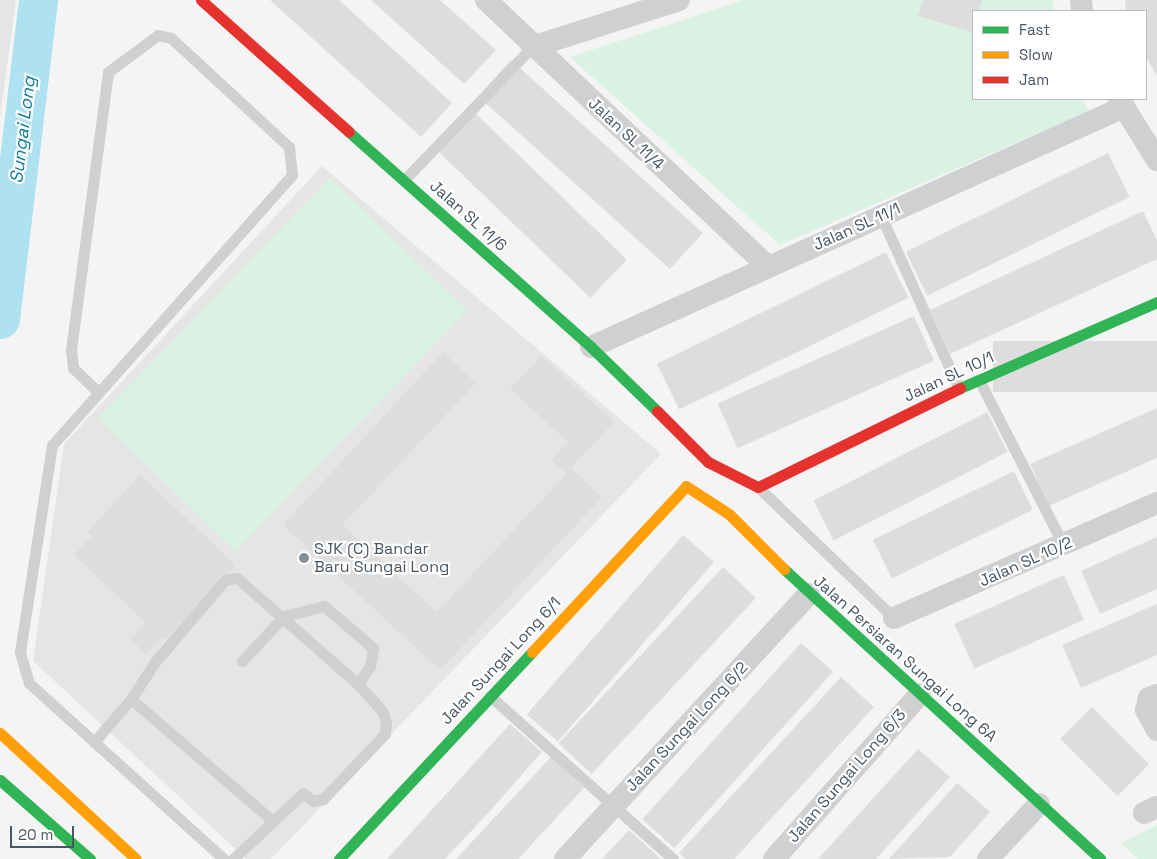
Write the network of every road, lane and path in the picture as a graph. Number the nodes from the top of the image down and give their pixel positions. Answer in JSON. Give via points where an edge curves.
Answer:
{"nodes":[{"id":1,"x":201,"y":0,"type":"edge"},
{"id":2,"x":486,"y":0,"type":"edge"},
{"id":3,"x":679,"y":0,"type":"edge"},
{"id":4,"x":532,"y":47,"type":"junction"},
{"id":5,"x":1121,"y":103,"type":"edge"},
{"id":6,"x":1157,"y":160,"type":"edge"},
{"id":7,"x":404,"y":180,"type":"junction"},
{"id":8,"x":881,"y":216,"type":"junction"},
{"id":9,"x":768,"y":267,"type":"junction"},
{"id":10,"x":1157,"y":302,"type":"edge"},
{"id":11,"x":591,"y":347,"type":"junction"},
{"id":12,"x":979,"y":380,"type":"junction"},
{"id":13,"x":959,"y":389,"type":"junction"},
{"id":14,"x":98,"y":392,"type":"junction"},
{"id":15,"x":686,"y":486,"type":"joint"},
{"id":16,"x":758,"y":486,"type":"junction"},
{"id":17,"x":1157,"y":503,"type":"edge"},
{"id":18,"x":1063,"y":544,"type":"junction"},
{"id":19,"x":808,"y":594,"type":"junction"},
{"id":20,"x":284,"y":616,"type":"junction"},
{"id":21,"x":894,"y":618,"type":"joint"},
{"id":22,"x":242,"y":661,"type":"dead end"},
{"id":23,"x":358,"y":684,"type":"junction"},
{"id":24,"x":920,"y":694,"type":"junction"},
{"id":25,"x":1157,"y":695,"type":"edge"},
{"id":26,"x":490,"y":696,"type":"junction"},
{"id":27,"x":131,"y":698,"type":"junction"},
{"id":28,"x":1157,"y":730,"type":"edge"},
{"id":29,"x":0,"y":733,"type":"edge"},
{"id":30,"x":94,"y":742,"type":"junction"},
{"id":31,"x":0,"y":780,"type":"edge"},
{"id":32,"x":1039,"y":804,"type":"junction"},
{"id":33,"x":614,"y":805,"type":"junction"},
{"id":34,"x":273,"y":821,"type":"junction"},
{"id":35,"x":90,"y":859,"type":"edge"},
{"id":36,"x":136,"y":859,"type":"edge"},
{"id":37,"x":224,"y":859,"type":"edge"},
{"id":38,"x":233,"y":859,"type":"edge"},
{"id":39,"x":339,"y":859,"type":"edge"},
{"id":40,"x":565,"y":859,"type":"edge"},
{"id":41,"x":673,"y":859,"type":"edge"},
{"id":42,"x":774,"y":859,"type":"edge"},
{"id":43,"x":988,"y":859,"type":"edge"},
{"id":44,"x":1100,"y":859,"type":"edge"}],
"edges":[{"from":1,"to":7,"type":"street","name":"Jalan SL 11/6"},
{"from":2,"to":4,"type":"street","name":"Jalan SL 11/4"},
{"from":3,"to":4,"type":"street"},
{"from":4,"to":7,"type":"lane"},
{"from":4,"to":9,"type":"street","name":"Jalan SL 11/4"},
{"from":5,"to":6,"type":"street"},
{"from":5,"to":8,"type":"street","name":"Jalan SL 11/1"},
{"from":7,"to":11,"type":"street","name":"Jalan SL 11/6"},
{"from":8,"to":9,"type":"street","name":"Jalan SL 11/1"},
{"from":8,"to":13,"type":"lane"},
{"from":9,"to":11,"type":"street","name":"Jalan SL 11/1"},
{"from":10,"to":12,"type":"street","name":"Jalan SL 10/1"},
{"from":11,"to":16,"type":"street","name":"Jalan SL 11/6","via":[[708,462]]},
{"from":12,"to":13,"type":"street","name":"Jalan SL 10/1"},
{"from":12,"to":18,"type":"lane"},
{"from":13,"to":16,"type":"street","name":"Jalan SL 10/1"},
{"from":14,"to":14,"type":"lane","via":[[292,175],[288,147],[171,38],[158,35],[108,72],[71,350],[72,368]]},
{"from":14,"to":30,"type":"lane","via":[[48,456],[20,652],[29,683]]},
{"from":15,"to":19,"type":"street","name":"Jalan Persiaran Sungai Long 6A","via":[[729,514]]},
{"from":15,"to":26,"type":"street","name":"Jalan Sungai Long 6/1"},
{"from":16,"to":21,"type":"lane"},
{"from":17,"to":18,"type":"street","name":"Jalan SL 10/2"},
{"from":18,"to":21,"type":"street","name":"Jalan SL 10/2"},
{"from":19,"to":24,"type":"street","name":"Jalan Persiaran Sungai Long 6A"},
{"from":19,"to":33,"type":"street","name":"Jalan Sungai Long 6/2"},
{"from":20,"to":22,"type":"lane"},
{"from":20,"to":23,"type":"lane"},
{"from":20,"to":23,"type":"lane","via":[[324,606],[373,648],[370,666]]},
{"from":20,"to":27,"type":"lane","via":[[238,578],[225,580],[155,662]]},
{"from":23,"to":34,"type":"lane","via":[[383,712],[385,734],[323,799],[312,801],[303,793]]},
{"from":24,"to":32,"type":"street","name":"Jalan Persiaran Sungai Long 6A"},
{"from":24,"to":42,"type":"street","name":"Jalan Sungai Long 6/3"},
{"from":25,"to":28,"type":"street","via":[[1148,698],[1146,710]]},
{"from":26,"to":33,"type":"lane"},
{"from":26,"to":39,"type":"street","name":"Jalan Sungai Long 6/1"},
{"from":27,"to":30,"type":"lane"},
{"from":27,"to":34,"type":"lane"},
{"from":29,"to":36,"type":"street"},
{"from":30,"to":37,"type":"lane"},
{"from":31,"to":35,"type":"street"},
{"from":32,"to":43,"type":"street"},
{"from":32,"to":44,"type":"street","name":"Jalan Persiaran Sungai Long 6A"},
{"from":33,"to":40,"type":"street","name":"Jalan Sungai Long 6/2"},
{"from":33,"to":41,"type":"lane"},
{"from":34,"to":38,"type":"lane"}]}
